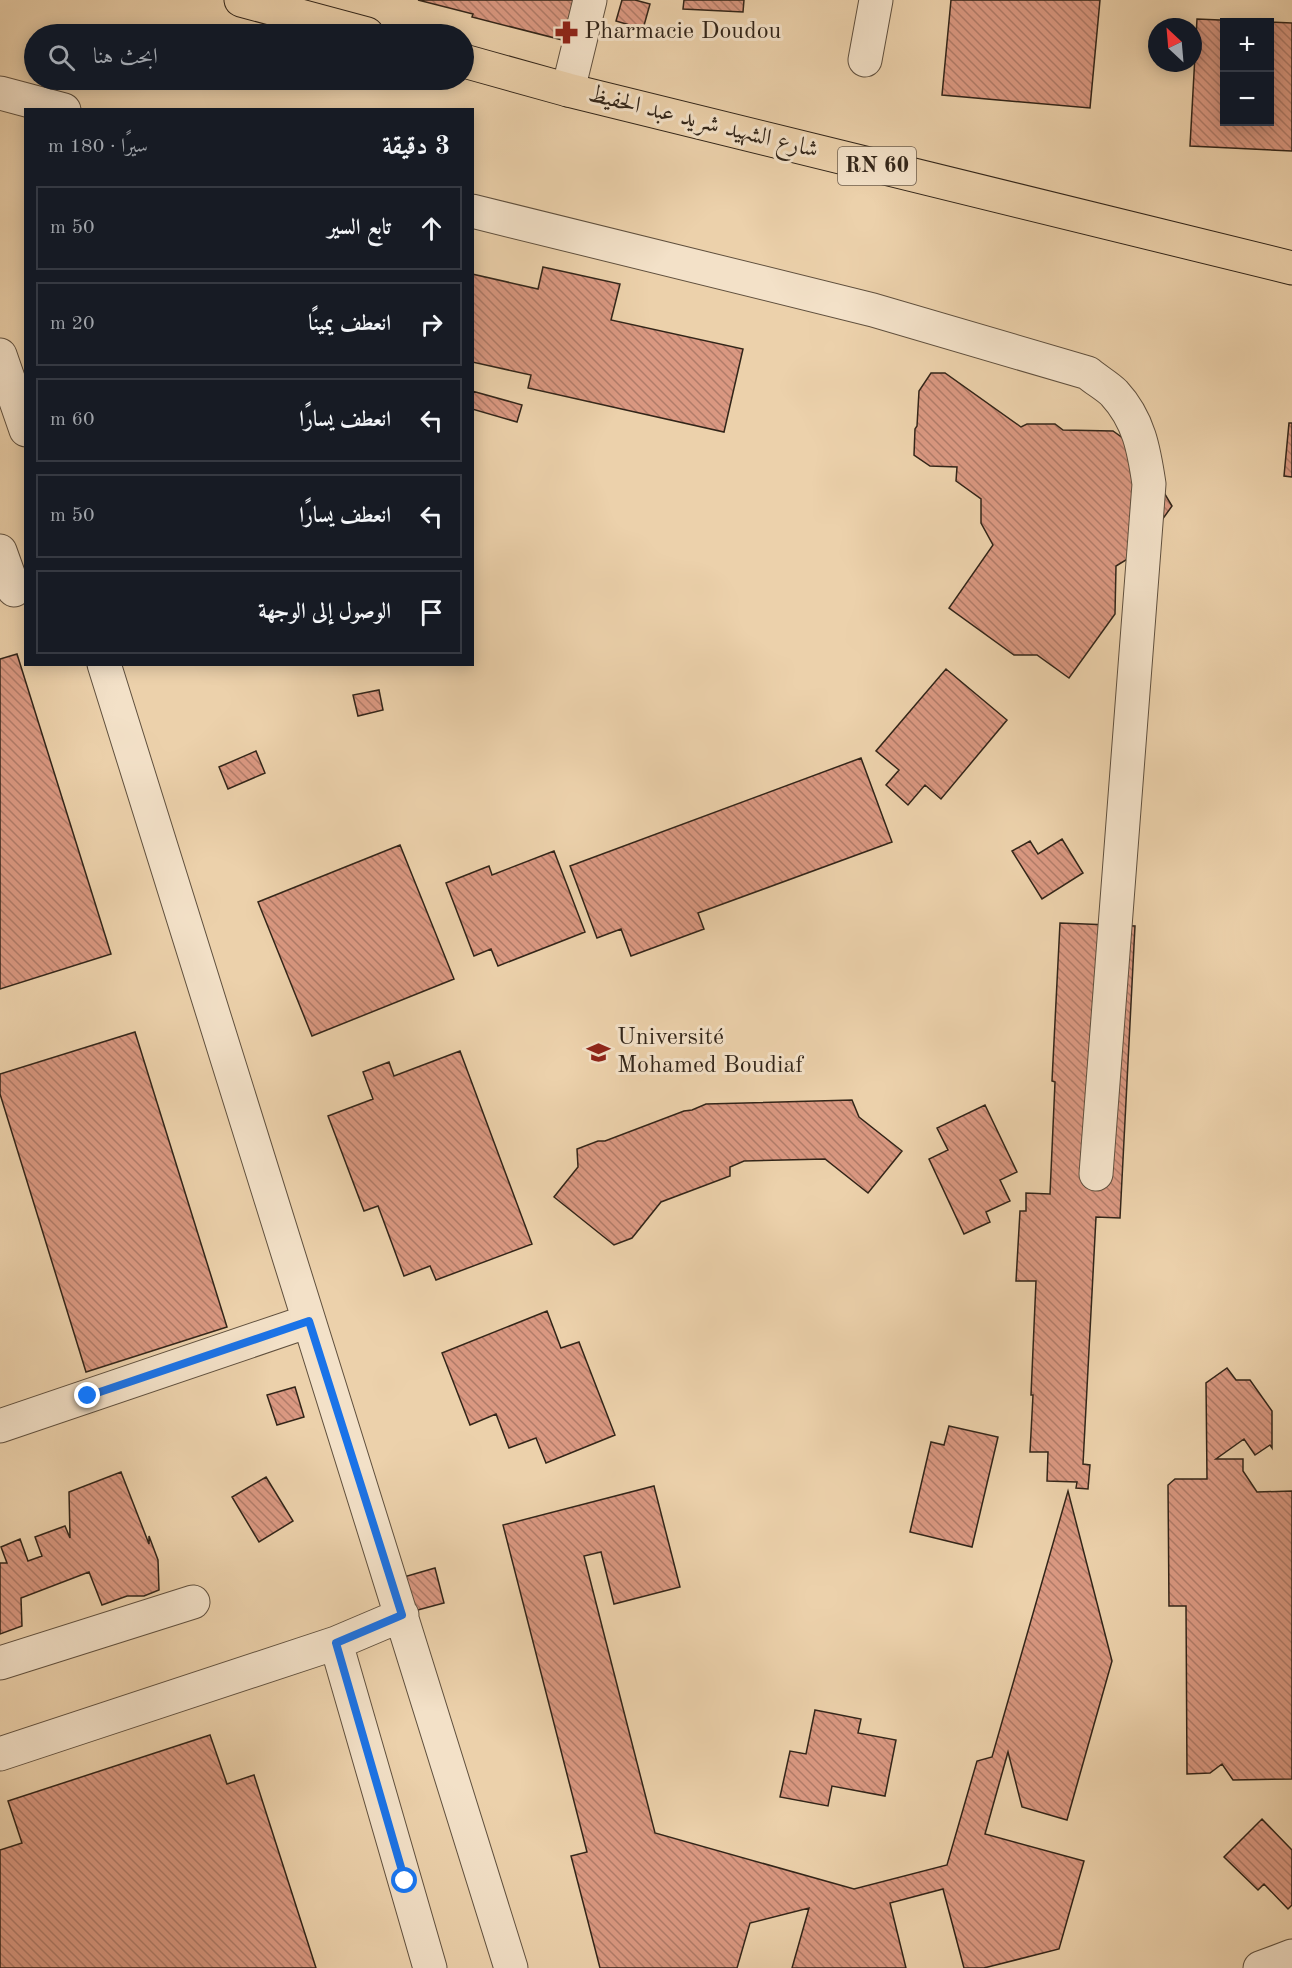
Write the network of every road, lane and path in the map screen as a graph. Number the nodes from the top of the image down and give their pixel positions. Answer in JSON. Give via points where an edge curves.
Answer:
{"nodes":[{"id":1,"x":240,"y":0,"type":"edge"},
{"id":2,"x":590,"y":0,"type":"edge"},
{"id":3,"x":876,"y":0,"type":"edge"},
{"id":4,"x":330,"y":24,"type":"edge"},
{"id":5,"x":864,"y":60,"type":"dead end"},
{"id":6,"x":474,"y":64,"type":"edge"},
{"id":7,"x":568,"y":90,"type":"junction"},
{"id":8,"x":0,"y":93,"type":"edge"},
{"id":9,"x":56,"y":108,"type":"edge"},
{"id":10,"x":474,"y":211,"type":"edge"},
{"id":11,"x":1292,"y":268,"type":"edge"},
{"id":12,"x":0,"y":357,"type":"edge"},
{"id":13,"x":24,"y":424,"type":"edge"},
{"id":14,"x":0,"y":551,"type":"edge"},
{"id":15,"x":13,"y":590,"type":"edge"},
{"id":16,"x":105,"y":666,"type":"edge"},
{"id":17,"x":1096,"y":1174,"type":"dead end"},
{"id":18,"x":309,"y":1321,"type":"junction"},
{"id":19,"x":0,"y":1426,"type":"edge"},
{"id":20,"x":192,"y":1602,"type":"dead end"},
{"id":21,"x":402,"y":1615,"type":"junction"},
{"id":22,"x":336,"y":1643,"type":"junction"},
{"id":23,"x":0,"y":1663,"type":"edge"},
{"id":24,"x":0,"y":1754,"type":"edge"},
{"id":25,"x":1292,"y":1956,"type":"edge"},
{"id":26,"x":429,"y":1968,"type":"edge"},
{"id":27,"x":511,"y":1968,"type":"edge"},
{"id":28,"x":1260,"y":1968,"type":"edge"}],
"edges":[{"from":1,"to":4,"type":"main road"},
{"from":2,"to":7,"type":"street"},
{"from":3,"to":5,"type":"street"},
{"from":6,"to":7,"type":"main road","name":"شارع الشهيد شريد عبد الحفيظ","number":"RN 60"},
{"from":7,"to":11,"type":"main road","name":"شارع الشهيد شريد عبد الحفيظ","number":"RN 60"},
{"from":8,"to":9,"type":"street"},
{"from":10,"to":17,"type":"street","via":[[873,310],[1088,373],[1114,393],[1134,422],[1144,450],[1149,484]]},
{"from":12,"to":13,"type":"street"},
{"from":14,"to":15,"type":"street"},
{"from":16,"to":18,"type":"street"},
{"from":18,"to":19,"type":"street"},
{"from":18,"to":21,"type":"street"},
{"from":20,"to":23,"type":"street"},
{"from":21,"to":22,"type":"street"},
{"from":21,"to":27,"type":"street"},
{"from":22,"to":24,"type":"street"},
{"from":22,"to":26,"type":"street"},
{"from":25,"to":28,"type":"street"}]}
